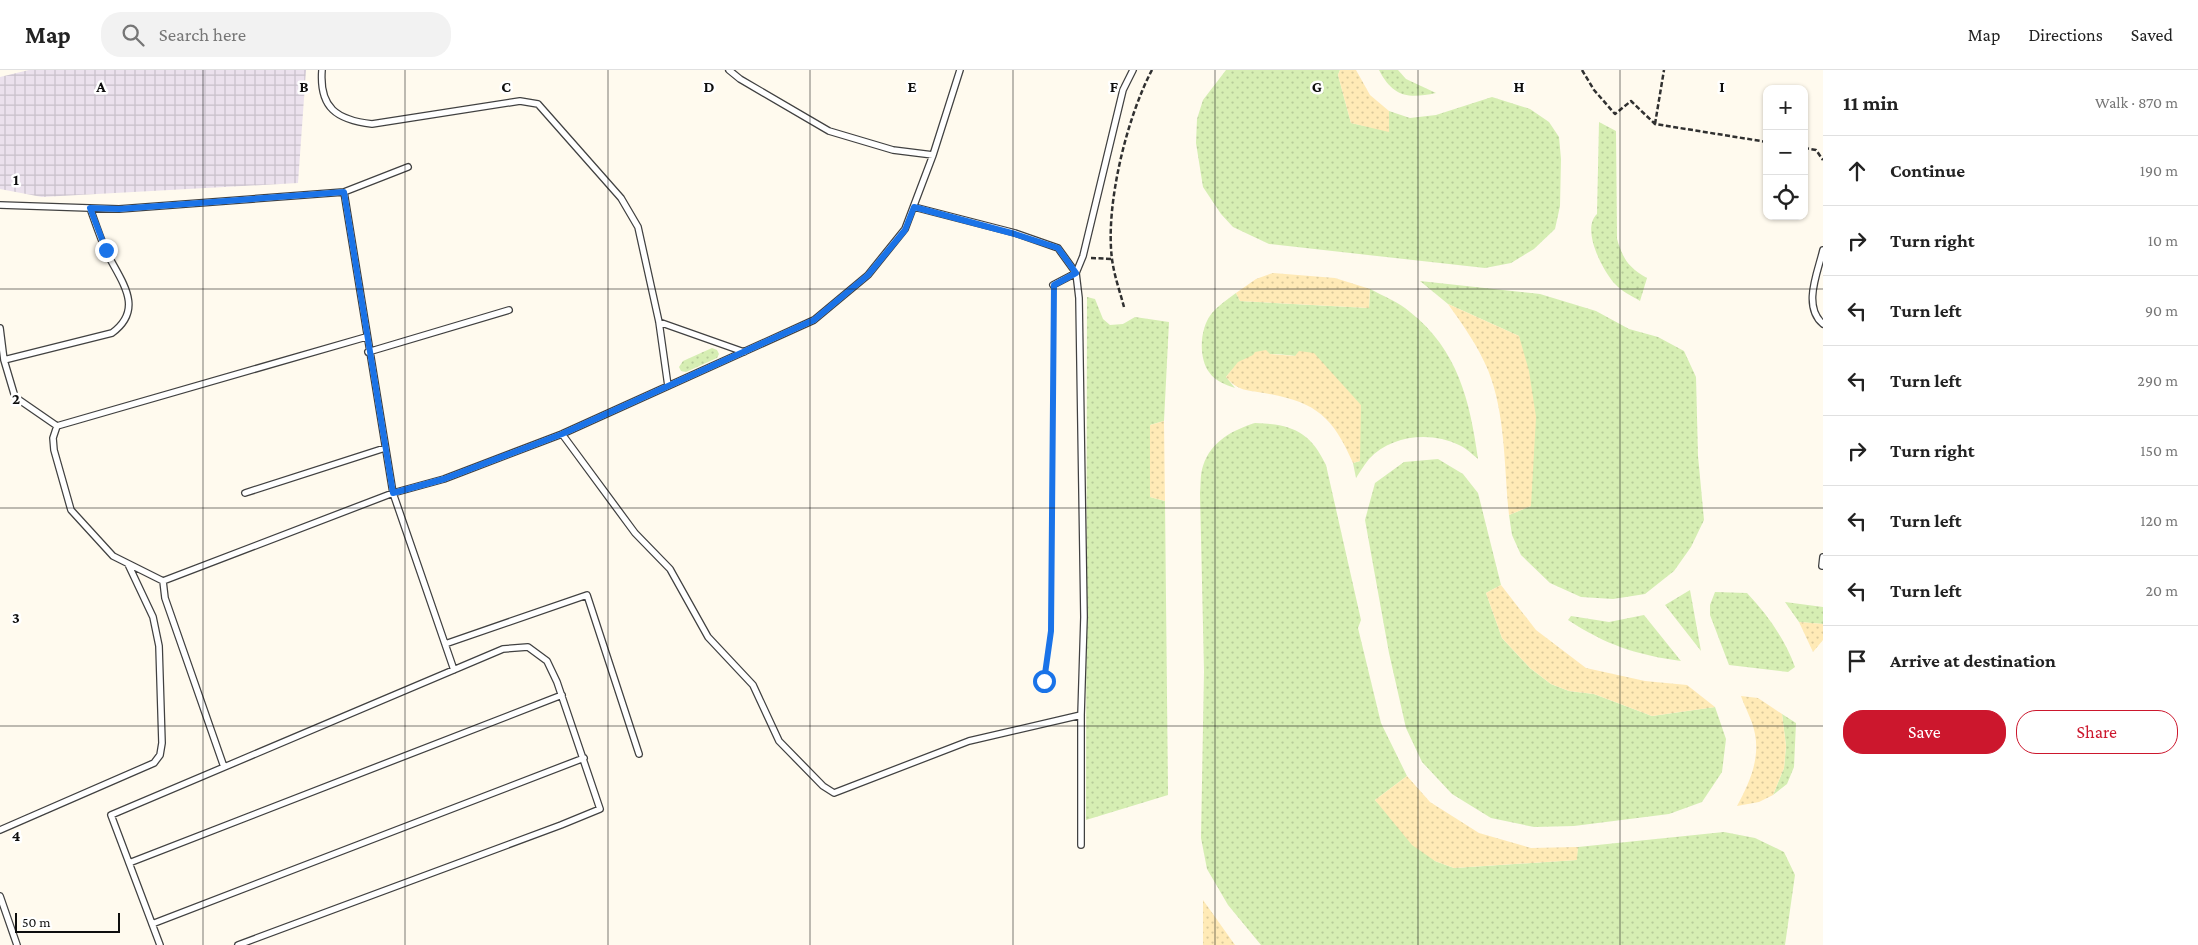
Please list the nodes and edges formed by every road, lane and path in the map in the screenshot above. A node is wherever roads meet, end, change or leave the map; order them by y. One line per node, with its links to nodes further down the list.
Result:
1 (322, 70): 25 (lane)
2 (729, 70): 11 (lane)
3 (960, 70): 11 (lane)
4 (1134, 70): 21 (lane)
5 (1152, 70): 19 (path)
6 (1582, 70): 8 (path)
7 (1664, 70): 8 (path)
8 (1655, 124): 9 (path)
9 (1763, 141)
10 (1808, 149): 12 (path)
11 (933, 155): 16 (lane)
12 (1823, 160)
13 (408, 167): 14 (lane)
14 (344, 192): 17 (lane); 28 (lane)
15 (0, 205): 17 (lane)
16 (914, 207): 21 (lane); 30 (lane)
17 (90, 208): 31 (lane)
18 (1823, 250): 26 (lane)
19 (1112, 259): 20 (path); 23 (path)
20 (1099, 260)
21 (1076, 273): 22 (lane); 46 (lane)
22 (1054, 285): 44 (path)
23 (1124, 307)
24 (508, 310): 29 (lane)
25 (659, 322): 30 (lane); 32 (lane)
26 (1823, 324)
27 (0, 328): 31 (lane)
28 (366, 337): 29 (lane); 33 (lane)
29 (368, 352): 35 (lane)
30 (744, 352): 32 (lane)
31 (4, 360): 33 (lane)
32 (668, 386): 34 (lane)
33 (57, 426): 39 (lane)
34 (562, 434): 37 (lane); 46 (lane)
35 (385, 448): 36 (lane); 37 (lane)
36 (245, 493)
37 (393, 493): 41 (lane); 42 (lane)
38 (1823, 556): 40 (lane)
39 (128, 564): 41 (lane); 50 (lane)
40 (1822, 566)
41 (163, 581): 49 (lane)
42 (445, 644): 43 (lane); 47 (lane)
43 (454, 670): 45 (lane); 49 (lane)
44 (1044, 681)
45 (562, 695): 48 (lane); 52 (lane)
46 (1081, 715): 51 (lane)
47 (639, 754)
48 (584, 758): 54 (lane); 57 (lane)
49 (224, 767): 52 (lane)
50 (0, 830)
51 (1081, 845)
52 (129, 863): 54 (lane)
53 (0, 896): 55 (lane)
54 (152, 924): 56 (lane)
55 (17, 945)
56 (160, 945)
57 (238, 945)

